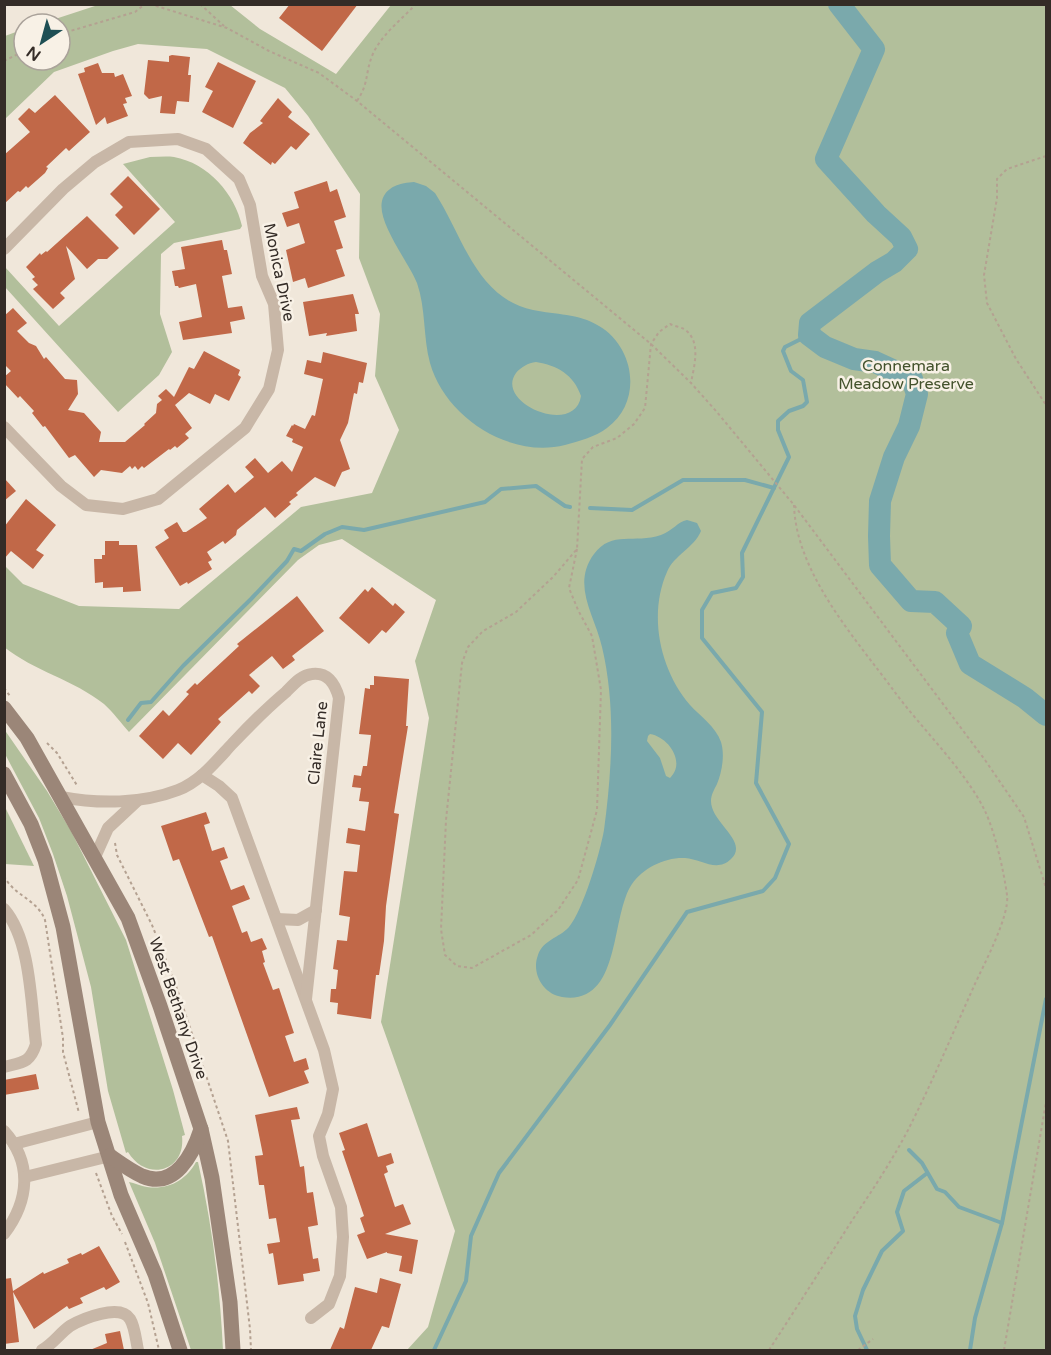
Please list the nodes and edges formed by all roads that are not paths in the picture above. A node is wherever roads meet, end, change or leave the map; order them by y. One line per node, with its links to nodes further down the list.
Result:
1 (4, 249): 2 (street, Monica Drive)
2 (4, 427)
3 (4, 708): 6 (main road, West Bethany Drive)
4 (4, 774): 14 (main road)
5 (202, 775): 7 (street, Claire Lane); 10 (street, Claire Lane); 11 (street, Claire Lane)
6 (61, 797): 7 (street, Claire Lane); 8 (main road, West Bethany Drive)
7 (138, 800): 8 (street, Claire Lane)
8 (95, 857): 15 (main road, West Bethany Drive)
9 (4, 909): 13 (street)
10 (316, 910): 11 (street); 12 (street, Claire Lane)
11 (277, 919): 12 (street, Claire Lane)
12 (306, 999): 21 (street, Claire Lane)
13 (4, 1067)
14 (98, 1122): 17 (street); 18 (main road)
15 (201, 1129): 18 (main road); 25 (main road, West Bethany Drive)
16 (4, 1131): 17 (street)
17 (14, 1144): 19 (street)
18 (110, 1156): 19 (street); 24 (main road)
19 (25, 1177): 20 (street)
20 (4, 1234)
21 (311, 1318)
22 (42, 1350): 23 (street)
23 (138, 1350)
24 (180, 1350)
25 (233, 1350)

